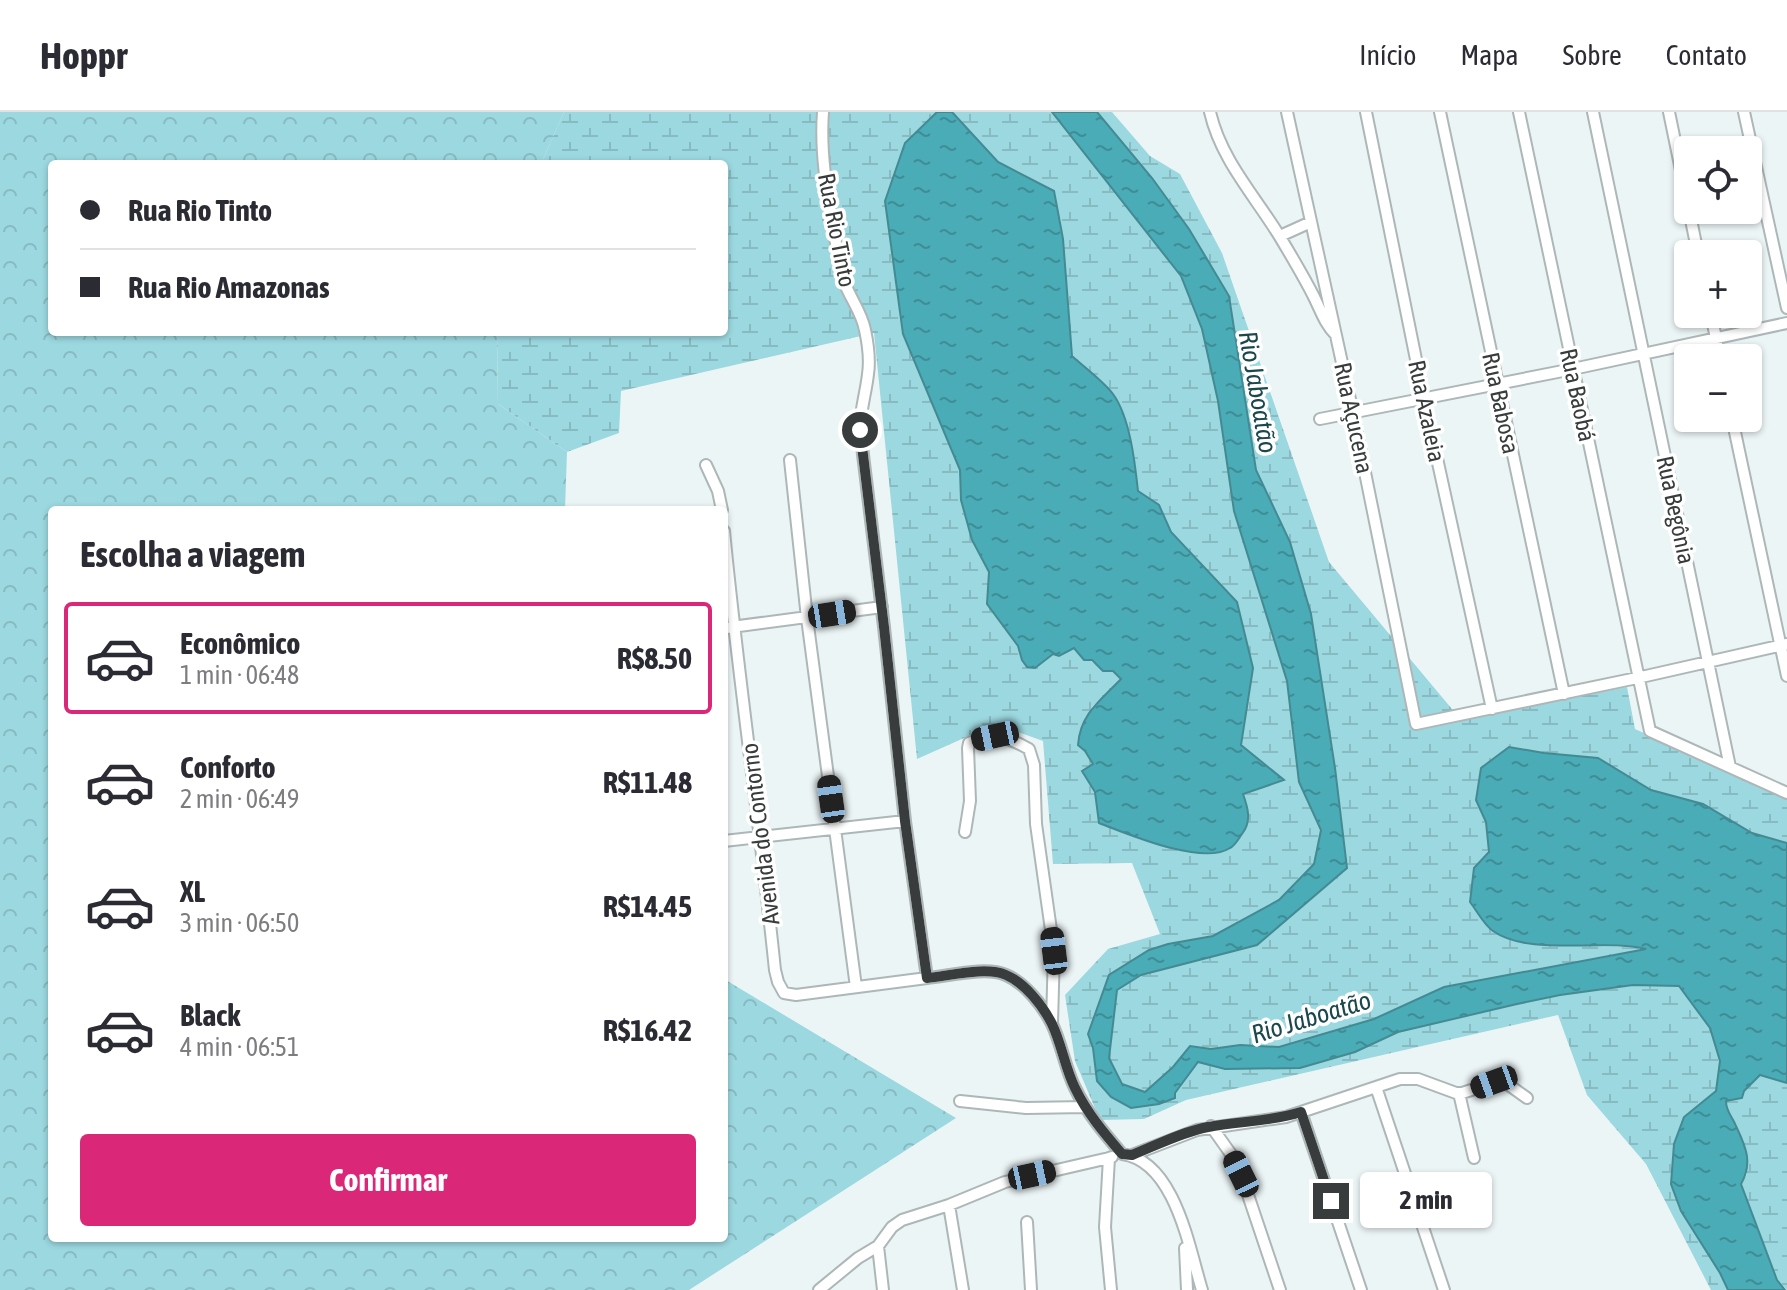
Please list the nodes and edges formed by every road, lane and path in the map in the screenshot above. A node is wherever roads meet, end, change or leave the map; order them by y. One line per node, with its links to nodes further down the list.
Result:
1 (823, 112): 29 (street, Rua Rio Tinto)
2 (1210, 112): 12 (street)
3 (1287, 112): 11 (street, Rua Açucena)
4 (1366, 112): 22 (street, Rua Azaleia)
5 (1440, 112): 21 (street, Rua Babosa)
6 (1519, 112): 20 (street, Rua Baobá)
7 (1593, 112): 19 (street, Rua Begônia)
8 (1669, 112): 10 (street)
9 (1744, 112): 13 (street)
10 (1674, 136)
11 (1311, 222): 12 (street); 16 (street, Rua Açucena)
12 (1280, 236): 16 (street)
13 (1787, 308)
14 (1787, 323): 17 (street)
15 (1714, 328): 17 (street)
16 (1337, 336): 23 (street, Rua Açucena)
17 (1716, 339): 18 (street); 19 (street)
18 (1717, 344)
19 (1643, 354): 20 (street); 33 (street, Rua Begônia)
20 (1573, 369): 21 (street); 35 (street, Rua Baobá)
21 (1497, 384): 22 (street); 36 (street, Rua Babosa)
22 (1424, 399): 23 (street); 37 (street, Rua Azaleia)
23 (1353, 413): 24 (street); 37 (street, Rua Açucena)
24 (1320, 419)
25 (1735, 432): 32 (street)
26 (790, 460): 30 (street)
27 (706, 465): 28 (street)
28 (721, 506)
29 (882, 607): 30 (street); 40 (street, Rua Rio Tinto)
30 (807, 618): 31 (street); 41 (street)
31 (728, 627): 43 (street, Avenida do Contorno)
32 (1784, 645): 33 (street); 34 (street)
33 (1707, 662): 35 (street); 38 (street, Rua Begônia)
34 (1787, 676)
35 (1637, 678): 36 (street); 38 (street, Rua Baobá)
36 (1564, 694): 37 (street)
37 (1492, 709)
38 (1730, 767): 39 (street)
39 (1787, 793)
40 (905, 821): 41 (street); 45 (street, Rua Rio Tinto)
41 (835, 829): 43 (street); 46 (street)
42 (965, 832): 47 (street)
43 (760, 838): 44 (street); 46 (street, Avenida do Contorno)
44 (728, 841)
45 (927, 978): 46 (street, Avenida do Contorno); 47 (street)
46 (856, 987)
47 (1052, 1024): 52 (street)
48 (1376, 1087): 49 (street); 53 (street); 71 (street)
49 (1459, 1093): 50 (street); 57 (street)
50 (1527, 1098)
51 (960, 1101): 52 (street)
52 (1086, 1107): 55 (street)
53 (1301, 1112): 54 (street); 70 (street)
54 (1211, 1126): 55 (street); 69 (street)
55 (1127, 1154): 56 (street); 60 (street)
56 (1109, 1158): 58 (street); 66 (street)
57 (1474, 1158)
58 (949, 1205): 61 (street); 64 (street)
59 (1027, 1222): 65 (street)
60 (1185, 1234): 67 (street); 68 (street)
61 (878, 1246): 62 (street); 63 (street)
62 (819, 1290)
63 (883, 1290)
64 (963, 1290)
65 (1031, 1290)
66 (1111, 1290)
67 (1187, 1290)
68 (1202, 1290)
69 (1280, 1290)
70 (1361, 1290)
71 (1444, 1290)

